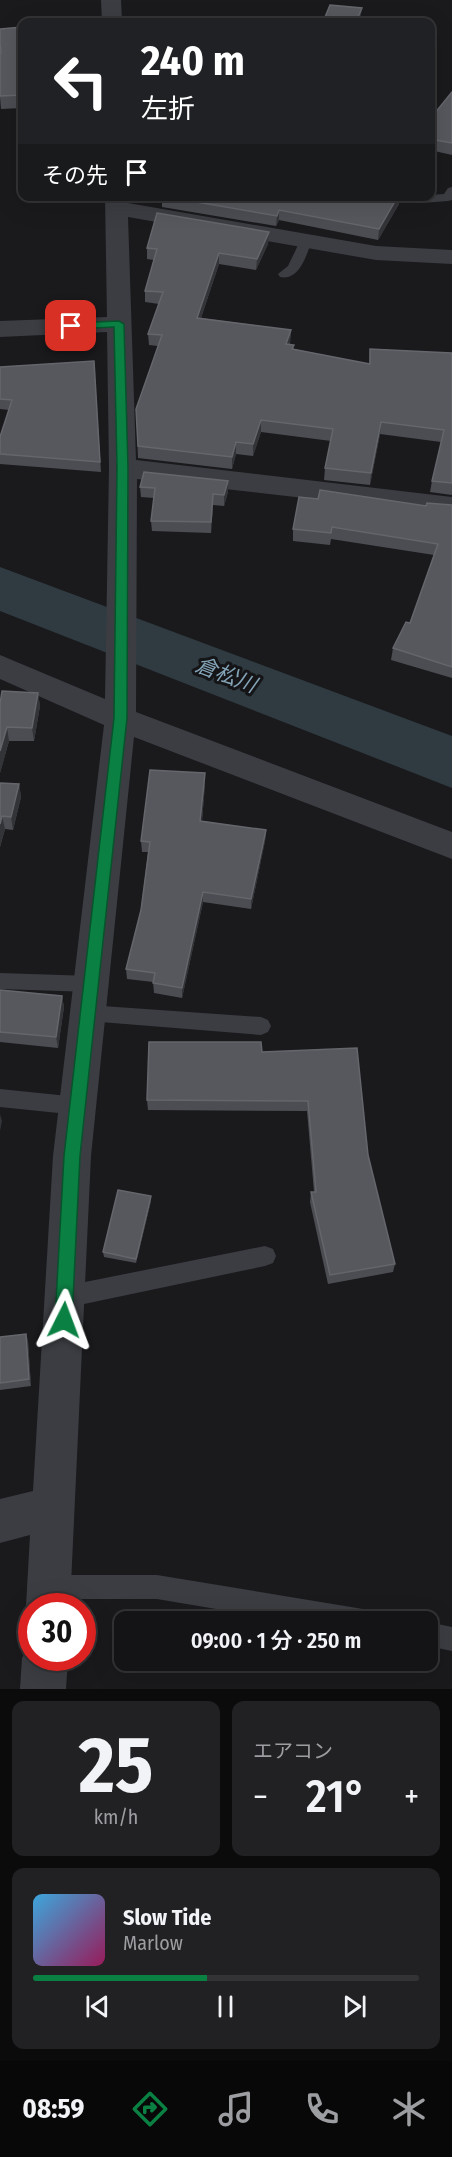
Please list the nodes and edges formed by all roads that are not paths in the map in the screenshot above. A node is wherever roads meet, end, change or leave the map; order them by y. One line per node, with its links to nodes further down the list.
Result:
1 (111, 0): 2 (street)
2 (112, 18)
3 (452, 191): 4 (lane)
4 (435, 199)
5 (116, 202): 6 (street); 9 (street)
6 (306, 241): 7 (street); 8 (lane)
7 (452, 257)
8 (285, 274)
9 (119, 324): 10 (street); 11 (street)
10 (0, 329)
11 (123, 468): 12 (street); 14 (street)
12 (452, 506)
13 (0, 666): 14 (street)
14 (120, 718): 15 (street); 17 (street)
15 (452, 846)
16 (0, 981): 17 (lane)
17 (90, 999): 18 (lane); 20 (street)
18 (261, 1026)
19 (0, 1098): 20 (lane)
20 (78, 1106): 22 (street)
21 (265, 1256): 22 (lane)
22 (65, 1297): 23 (street)
23 (53, 1508): 24 (street); 25 (street)
24 (0, 1521)
25 (48, 1593)
26 (92, 1593): 27 (lane)
27 (302, 1611)
28 (44, 1671): 29 (street)
29 (43, 1689)

